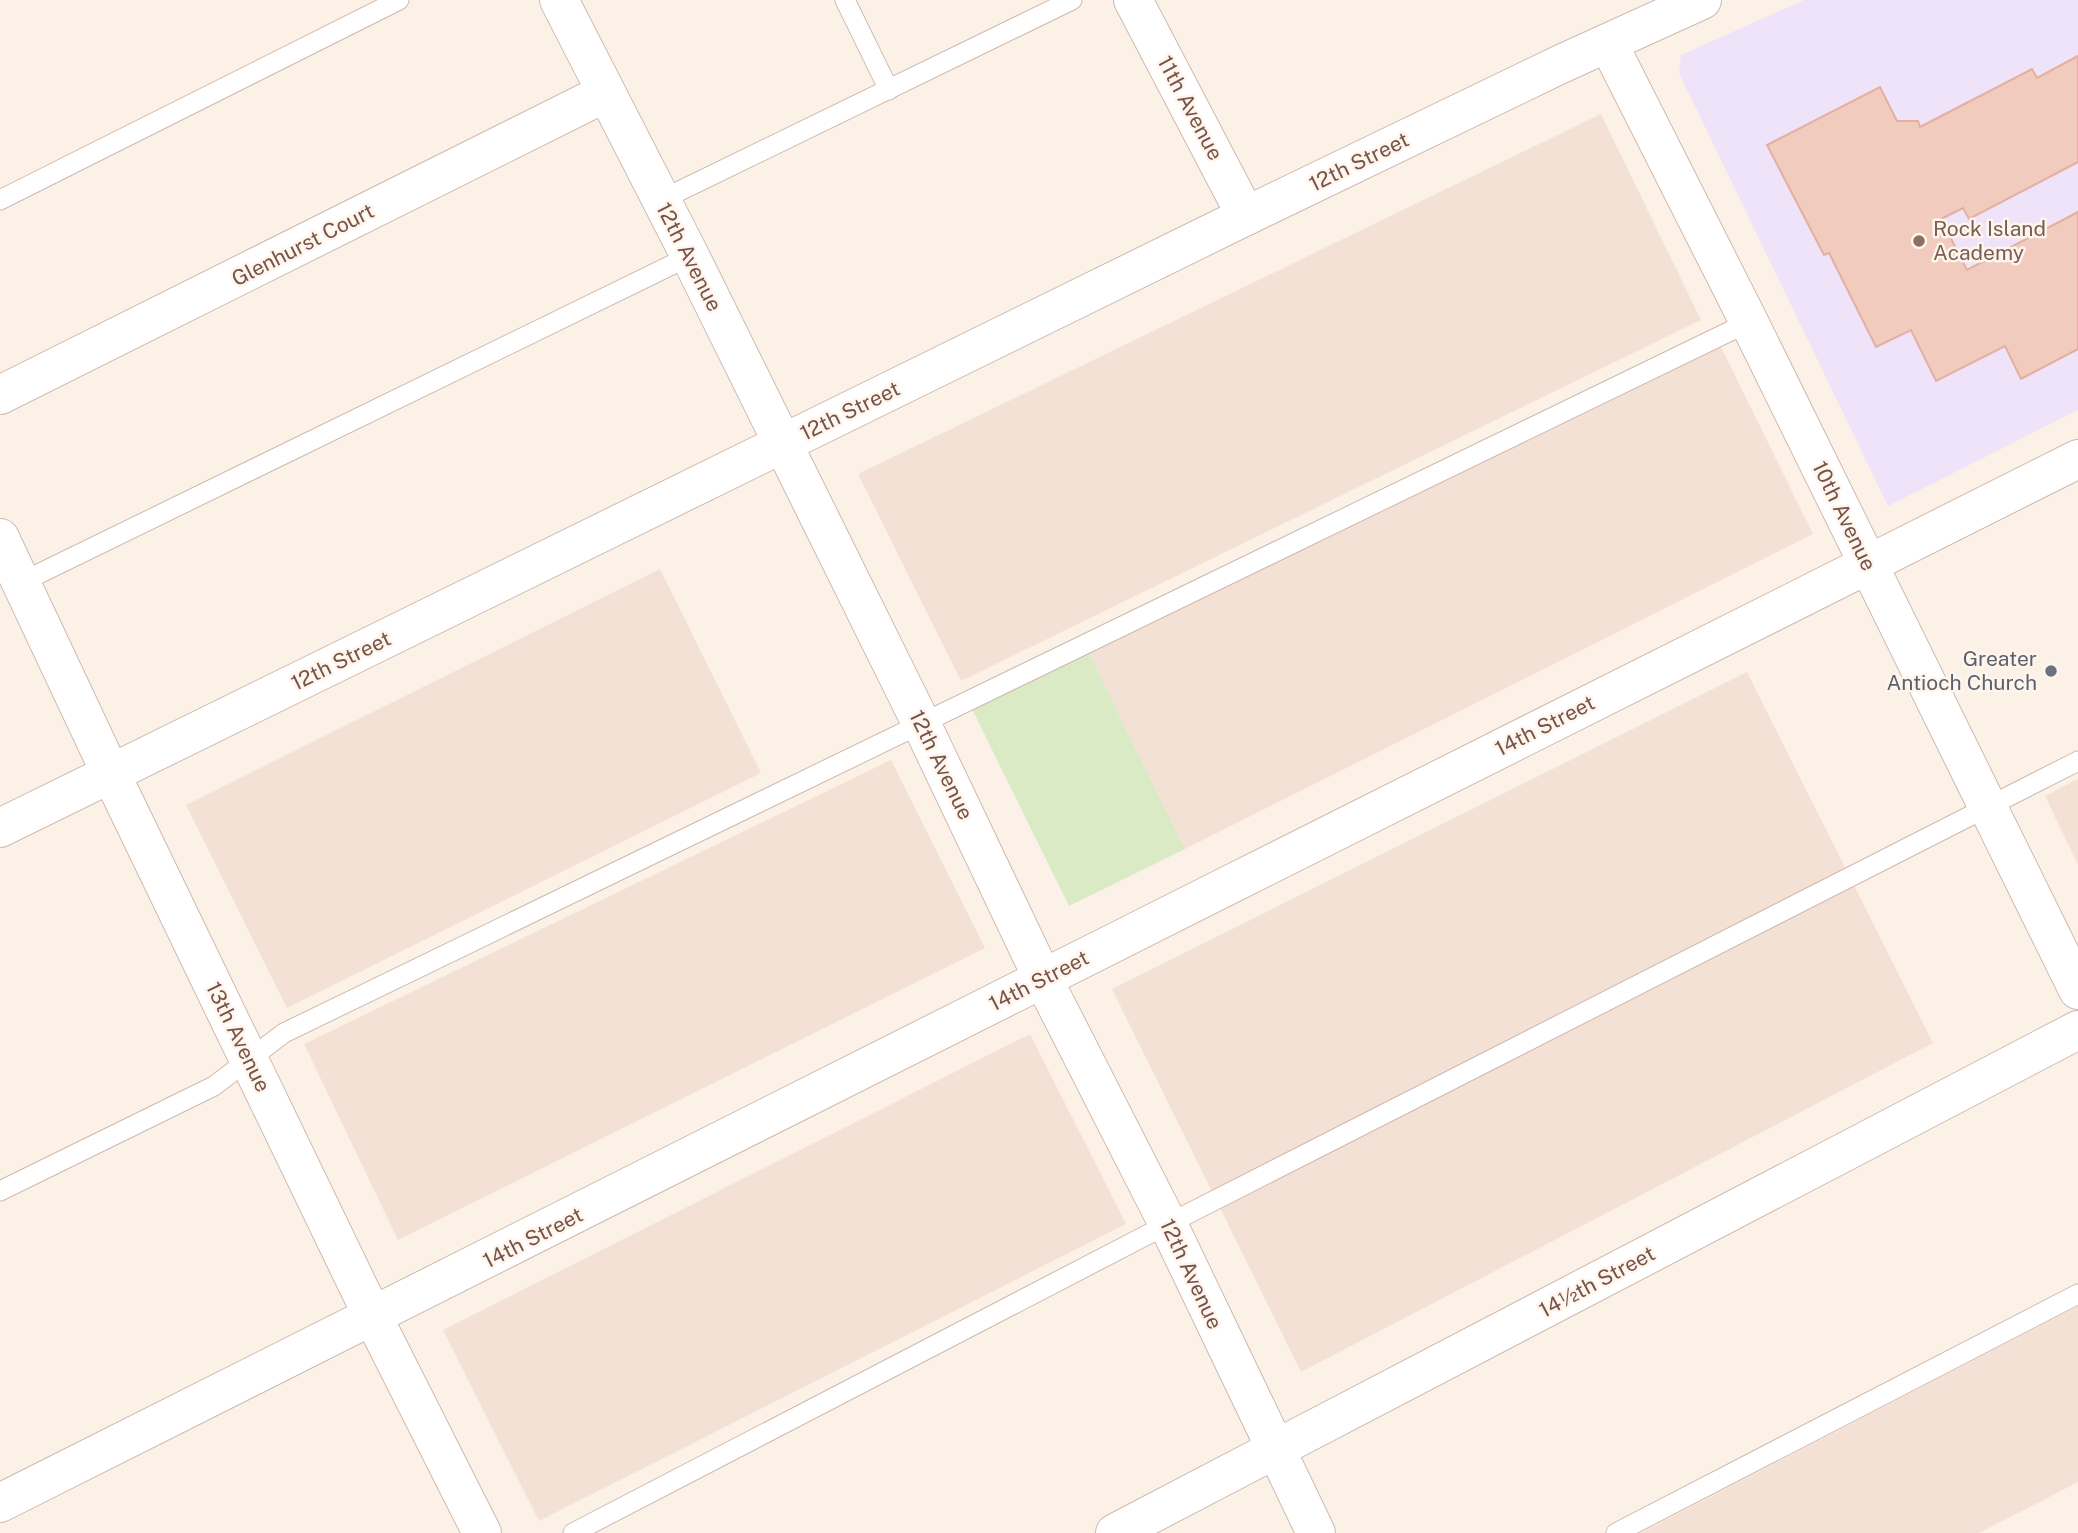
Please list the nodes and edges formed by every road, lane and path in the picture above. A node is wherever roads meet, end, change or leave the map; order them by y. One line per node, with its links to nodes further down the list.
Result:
1 (399, 0): 10 (lane)
2 (559, 0): 9 (street, 12th Avenue)
3 (845, 0): 8 (lane)
4 (1072, 0): 8 (lane)
5 (1133, 0): 12 (street, 11th Avenue)
6 (1702, 0): 7 (street, 12th Street)
7 (1608, 43): 12 (street, 12th Street); 14 (street, 10th Avenue)
8 (889, 90): 11 (lane)
9 (605, 93): 11 (street, 12th Avenue); 15 (street, Glenhurst Court)
10 (0, 200)
11 (661, 200): 13 (street, 12th Avenue)
12 (1246, 216): 16 (street, 12th Street)
13 (690, 256): 16 (street, 12th Avenue); 20 (lane)
14 (1749, 322): 19 (street, 10th Avenue); 21 (lane)
15 (0, 395)
16 (784, 444): 21 (street, 12th Avenue); 23 (street, 12th Street)
17 (2078, 459): 19 (street, 14th Street)
18 (0, 538): 20 (street, 13th Avenue)
19 (1867, 563): 24 (street, 10th Avenue); 26 (street, 14th Street)
20 (22, 582): 23 (street, 13th Avenue)
21 (921, 723): 26 (street, 12th Avenue); 29 (lane)
22 (2078, 761): 24 (lane)
23 (111, 774): 25 (street, 12th Street); 29 (street, 13th Avenue)
24 (1988, 807): 27 (street, 10th Avenue); 31 (lane)
25 (0, 828)
26 (1043, 979): 31 (street, 12th Avenue); 33 (street, 14th Street)
27 (2078, 990)
28 (2078, 1030): 34 (street, 14½th Street)
29 (249, 1060): 30 (lane); 33 (street, 13th Avenue)
30 (0, 1191)
31 (1168, 1224): 34 (street, 12th Avenue); 37 (lane)
32 (2078, 1294): 40 (lane)
33 (374, 1319): 35 (street, 14th Street); 36 (street, 13th Avenue)
34 (1275, 1450): 38 (street, 14½th Street); 39 (street, 12th Avenue)
35 (0, 1503)
36 (482, 1533)
37 (573, 1533)
38 (1115, 1533)
39 (1316, 1533)
40 (1615, 1533)

